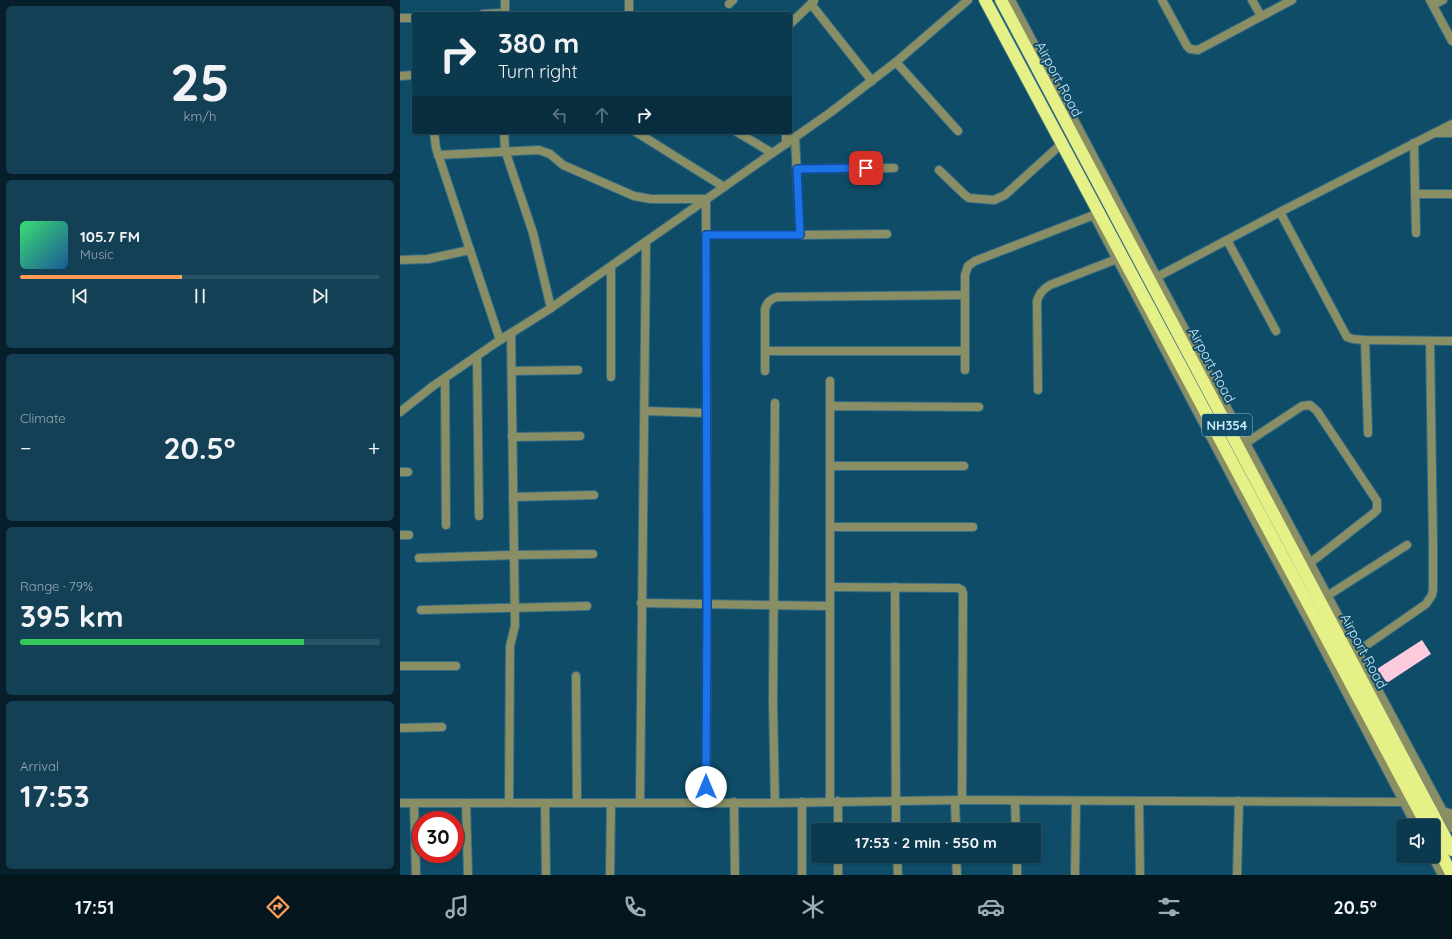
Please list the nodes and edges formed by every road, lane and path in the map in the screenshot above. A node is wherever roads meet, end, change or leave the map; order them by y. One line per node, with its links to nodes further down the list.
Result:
1 (505, 0): 14 (street)
2 (629, 0): 15 (street)
3 (968, 0): 21 (street)
4 (979, 0): 37 (street)
5 (985, 0): 141 (highway, Airport Road / NH354)
6 (1001, 0): 60 (highway, Airport Road / NH354)
7 (1011, 0): 60 (street)
8 (1162, 0): 16 (street)
9 (1252, 0): 16 (street)
10 (1292, 0): 16 (street)
11 (1443, 0): 13 (street)
12 (813, 2): 19 (street); 24 (street)
13 (1431, 3): 20 (street)
14 (505, 12)
15 (629, 12)
16 (1260, 16)
17 (400, 18): 18 (street)
18 (412, 18)
19 (792, 22)
20 (1452, 41)
21 (896, 62): 24 (street); 26 (street)
22 (412, 75): 23 (street)
23 (400, 76)
24 (872, 81): 34 (street)
25 (1452, 124): 27 (street)
26 (958, 131)
27 (1435, 133): 28 (street); 35 (street)
28 (1452, 133)
29 (434, 134): 40 (street)
30 (504, 134): 38 (street)
31 (639, 134): 44 (street)
32 (740, 134): 39 (street)
33 (786, 134): 36 (street)
34 (794, 138): 36 (street); 42 (street)
35 (1414, 142): 45 (street); 48 (street)
36 (786, 144): 39 (street)
37 (1058, 147): 43 (street); 49 (street)
38 (505, 150): 40 (street); 47 (street); 62 (street)
39 (772, 153): 44 (street)
40 (438, 155): 56 (street)
41 (894, 168): 42 (street)
42 (797, 169): 53 (street)
43 (940, 170)
44 (724, 187): 47 (street)
45 (1415, 194): 46 (street); 50 (street)
46 (1452, 194)
47 (706, 199): 52 (street); 55 (street)
48 (1280, 212): 54 (street); 66 (street)
49 (1094, 215): 58 (street); 61 (street)
50 (1416, 233)
51 (887, 234): 53 (street)
52 (706, 235): 53 (street); 85 (street)
53 (800, 235)
54 (1227, 240): 60 (street); 63 (street)
55 (646, 242): 59 (street); 83 (street)
56 (470, 250): 57 (street); 65 (street)
57 (400, 260)
58 (1117, 260): 79 (street); 132 (street)
59 (610, 267): 62 (street); 76 (street)
60 (1154, 279): 89 (street); 142 (highway, Airport Road / NH354)
61 (965, 295): 69 (street); 70 (street)
62 (552, 308): 64 (street)
63 (1276, 331)
64 (511, 334): 65 (street); 74 (street)
65 (500, 340): 71 (street)
66 (1365, 340): 67 (street); 86 (street)
67 (1430, 341): 68 (street); 115 (street)
68 (1452, 341)
69 (765, 351): 70 (street); 75 (street)
70 (965, 352): 73 (street)
71 (477, 356): 77 (street); 94 (street)
72 (578, 370): 74 (street)
73 (965, 370)
74 (512, 371): 88 (street)
75 (765, 371)
76 (611, 377)
77 (445, 378): 84 (street); 95 (street)
78 (830, 381): 81 (street)
79 (1038, 390)
80 (775, 403): 111 (street)
81 (830, 406): 82 (street); 90 (street)
82 (979, 407)
83 (645, 411): 85 (street); 108 (street)
84 (400, 412)
85 (707, 413): 109 (street)
86 (1368, 433)
87 (580, 436): 88 (street)
88 (512, 437): 93 (street)
89 (1246, 443): 104 (street); 104 (street)
90 (830, 466): 91 (street); 97 (street)
91 (964, 466)
92 (594, 496): 93 (street)
93 (513, 497): 102 (street)
94 (479, 516)
95 (446, 525)
96 (973, 527): 97 (street)
97 (830, 528): 105 (street)
98 (400, 535): 99 (street)
99 (409, 535)
100 (1407, 545): 107 (street)
101 (593, 554): 102 (street)
102 (514, 555): 103 (street); 113 (street)
103 (420, 558)
104 (1310, 563): 107 (street)
105 (830, 588): 106 (street); 112 (street)
106 (895, 588): 121 (street); 122 (street)
107 (1328, 596): 115 (street)
108 (641, 603): 109 (street); 125 (street)
109 (707, 605): 111 (street); 126 (street)
110 (587, 606): 113 (street)
111 (774, 606): 112 (street); 140 (street)
112 (830, 606): 129 (street)
113 (515, 608): 114 (street); 136 (street)
114 (421, 610)
115 (1358, 651): 143 (street)
116 (400, 666): 117 (street)
117 (456, 666)
118 (576, 676): 138 (street)
119 (442, 727): 120 (street)
120 (400, 728)
121 (958, 800): 122 (street); 123 (street); 149 (street)
122 (895, 801): 129 (street); 148 (street)
123 (1015, 801): 124 (street); 150 (street)
124 (1076, 801): 130 (street); 169 (street)
125 (640, 802): 126 (street); 139 (street)
126 (706, 802): 127 (street)
127 (734, 802): 140 (street); 163 (street)
128 (802, 802): 129 (street); 140 (street); 164 (street)
129 (834, 802): 147 (street)
130 (1139, 802): 131 (street); 170 (street)
131 (1239, 802): 132 (street); 171 (street)
132 (1403, 802): 141 (street); 145 (street)
133 (400, 803): 134 (street)
134 (414, 803): 135 (street); 159 (street)
135 (466, 803): 136 (street); 160 (street)
136 (509, 803): 137 (street)
137 (545, 803): 138 (street); 161 (street)
138 (577, 803): 139 (street)
139 (611, 803): 162 (street)
140 (775, 803)
141 (1415, 804): 142 (street); 146 (highway, Airport Road / NH354)
142 (1428, 806): 143 (street); 152 (highway, Airport Road / NH354)
143 (1443, 811): 144 (street); 151 (street)
144 (1452, 814)
145 (1412, 819)
146 (1423, 819)
147 (837, 823)
148 (896, 823)
149 (956, 823)
150 (1016, 823)
151 (1452, 828)
152 (1452, 850)
153 (1440, 852): 173 (highway)
154 (838, 863): 165 (street)
155 (897, 863): 166 (street)
156 (956, 863): 167 (street)
157 (1017, 863): 168 (street)
158 (1436, 863): 172 (street)
159 (416, 875)
160 (468, 875)
161 (546, 875)
162 (610, 875)
163 (735, 875)
164 (802, 875)
165 (838, 875)
166 (898, 875)
167 (957, 875)
168 (1017, 875)
169 (1075, 875)
170 (1140, 875)
171 (1237, 875)
172 (1442, 875)
173 (1452, 875)

